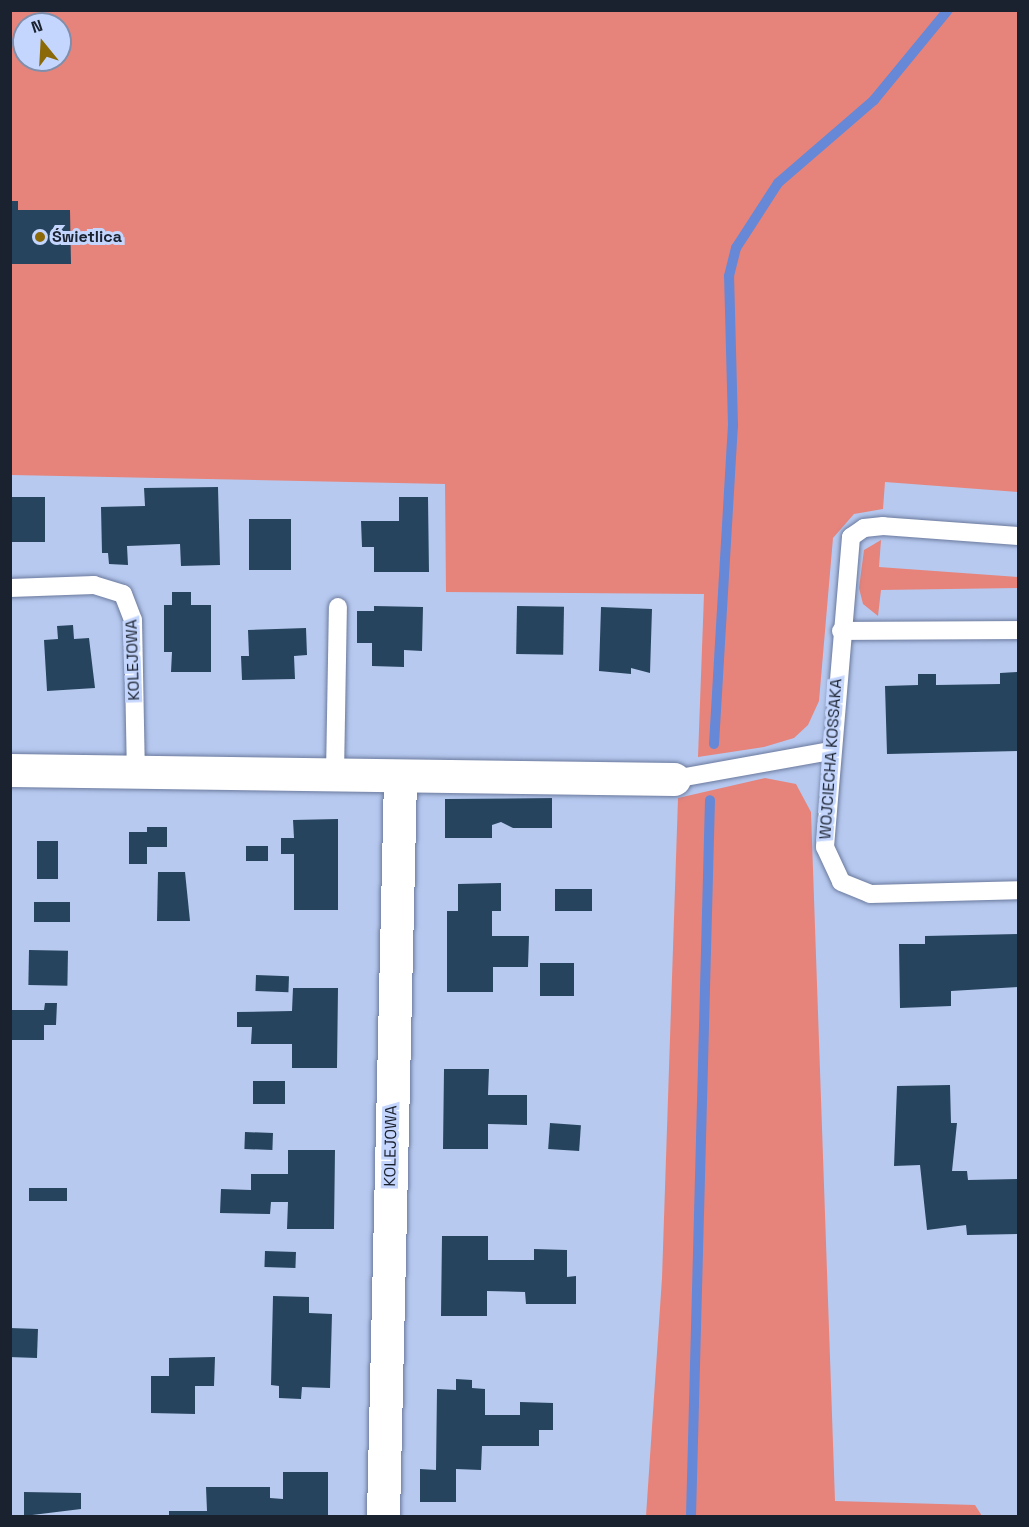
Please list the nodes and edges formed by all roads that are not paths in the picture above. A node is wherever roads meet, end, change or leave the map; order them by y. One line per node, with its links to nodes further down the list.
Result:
1 (1018, 536): 5 (lane, WOJCIECHA KOSSAKA)
2 (10, 588): 8 (lane, KOLEJOWA)
3 (338, 607): 9 (lane)
4 (1018, 630): 5 (lane)
5 (841, 631): 6 (lane, WOJCIECHA KOSSAKA)
6 (829, 751): 11 (lane); 12 (lane, WOJCIECHA KOSSAKA)
7 (10, 770): 8 (street)
8 (136, 772): 9 (street)
9 (335, 774): 10 (street)
10 (400, 776): 11 (street); 13 (street, KOLEJOWA)
11 (674, 779)
12 (1018, 890)
13 (383, 1516)

